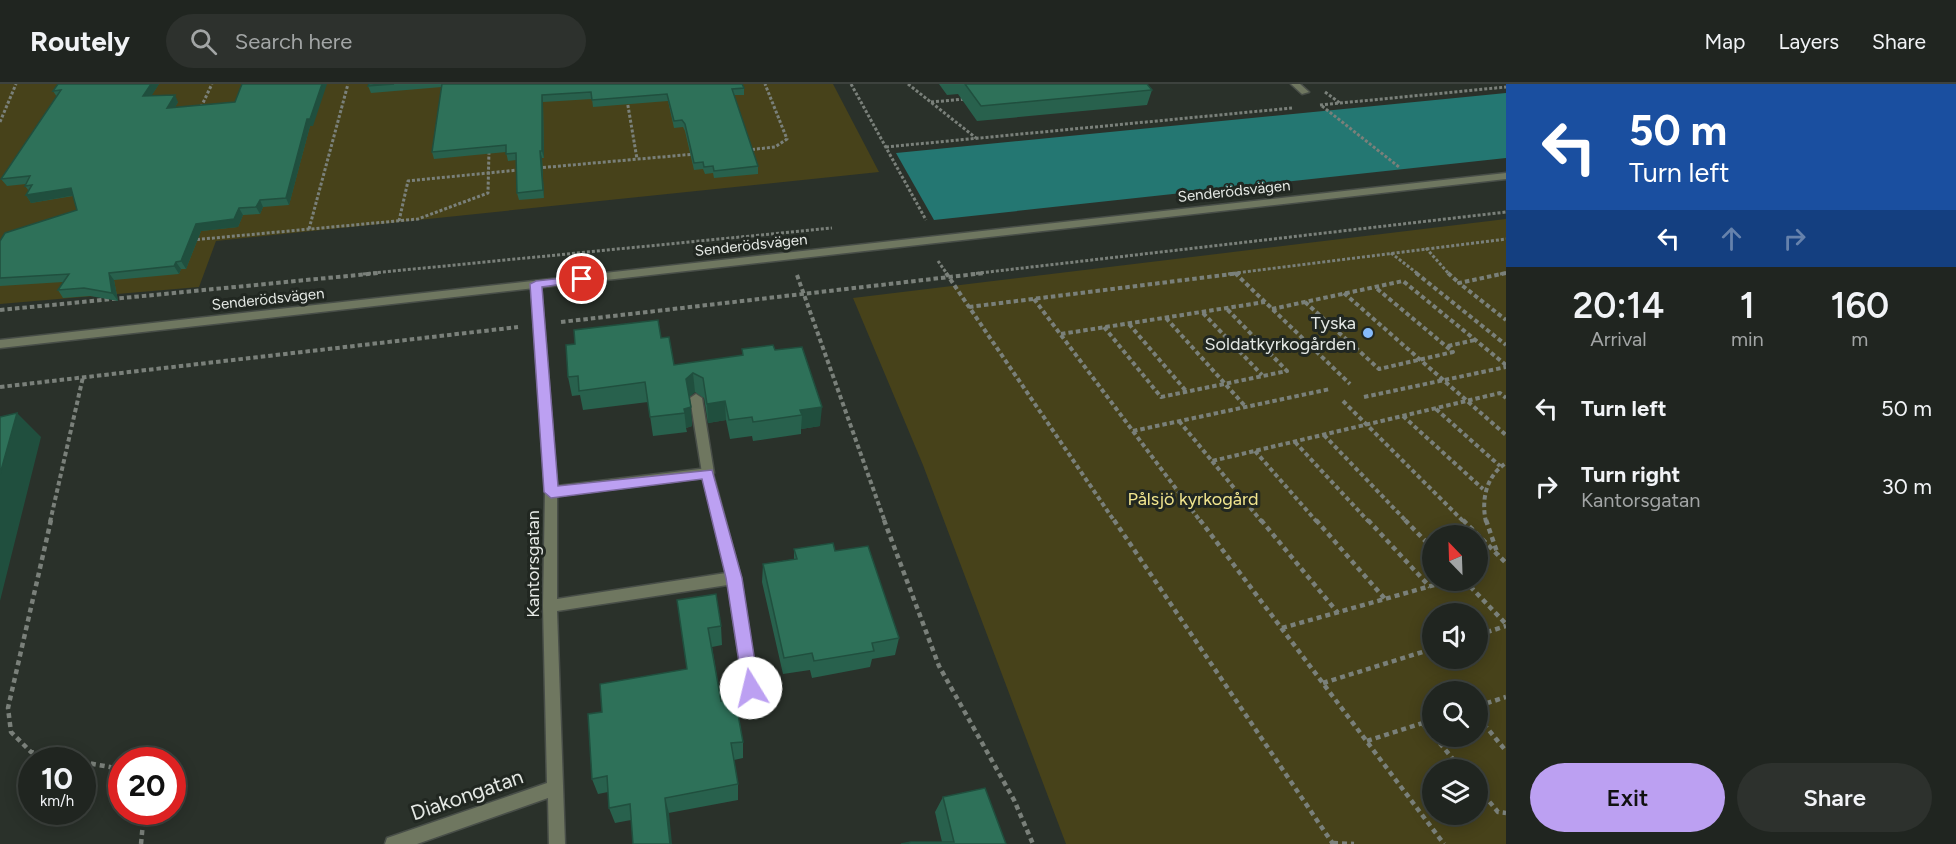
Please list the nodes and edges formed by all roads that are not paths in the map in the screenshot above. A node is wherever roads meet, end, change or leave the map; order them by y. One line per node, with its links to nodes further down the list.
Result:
1 (1295, 84): 2 (street)
2 (1305, 92)
3 (1506, 176): 4 (street, Senderödsvägen)
4 (536, 284): 5 (street, Senderödsvägen); 8 (street, Kantorsgatan)
5 (0, 344)
6 (696, 398): 7 (street)
7 (708, 473): 8 (street); 9 (street)
8 (551, 492): 10 (street, Kantorsgatan)
9 (734, 578): 10 (street); 11 (street)
10 (550, 606): 12 (street, Kantorsgatan)
11 (754, 710)
12 (555, 788): 13 (street, Diakongatan); 14 (street, Kantorsgatan)
13 (393, 844)
14 (556, 844)

